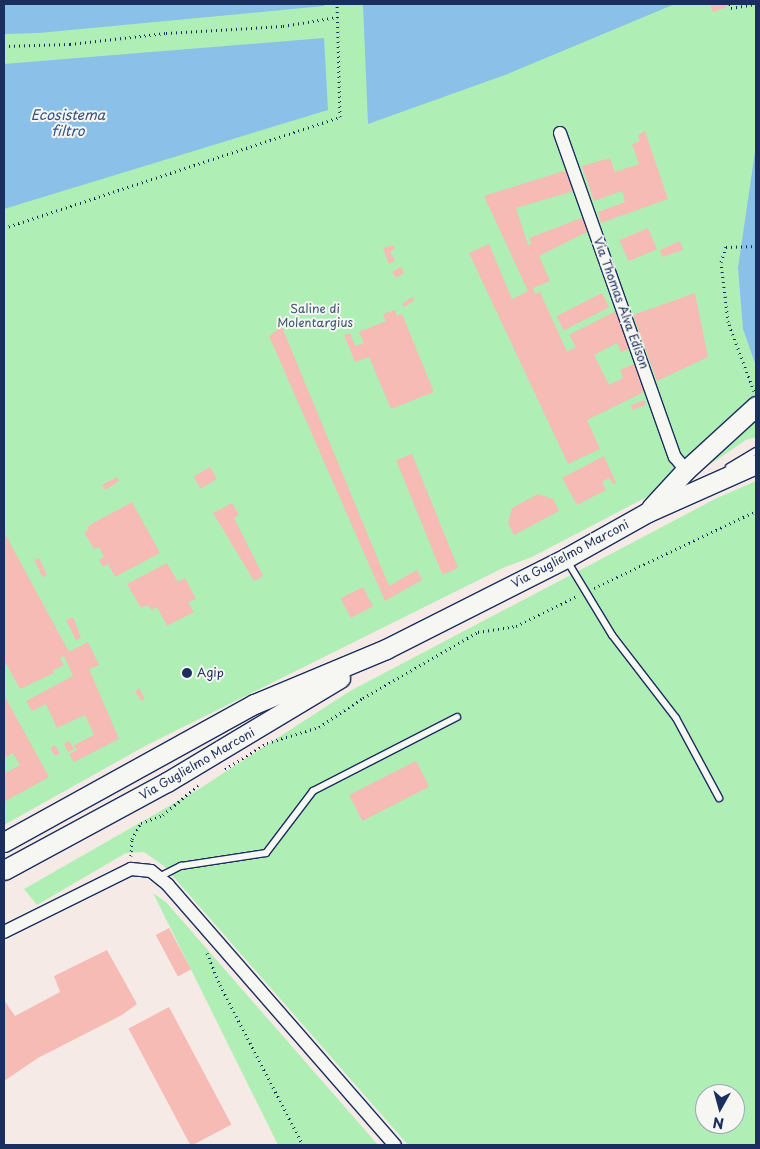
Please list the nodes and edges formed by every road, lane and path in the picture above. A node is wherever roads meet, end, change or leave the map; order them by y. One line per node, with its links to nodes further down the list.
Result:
1 (337, 4): 4 (path)
2 (730, 4): 3 (path)
3 (756, 4)
4 (337, 17): 5 (path); 7 (path)
5 (4, 46)
6 (560, 133): 13 (street, Via Thomas Alva Edison)
7 (4, 228)
8 (756, 246): 9 (path)
9 (756, 395)
10 (750, 411): 13 (main road)
11 (756, 451): 12 (lane)
12 (747, 465): 15 (main road, Via Guglielmo Marconi)
13 (686, 470): 15 (main road)
14 (756, 511): 17 (path)
15 (648, 512): 16 (main road, Via Guglielmo Marconi)
16 (566, 558): 17 (lane); 18 (main road, Via Guglielmo Marconi)
17 (586, 592): 20 (path); 23 (lane)
18 (386, 649): 22 (main road, Via Guglielmo Marconi); 24 (main road, Via Guglielmo Marconi)
19 (457, 717): 27 (lane)
20 (224, 770)
21 (207, 779): 26 (path)
22 (167, 782): 25 (main road, Via Guglielmo Marconi); 28 (main road)
23 (719, 798)
24 (4, 841)
25 (4, 870)
26 (131, 870): 27 (street); 29 (street)
27 (159, 877): 32 (street)
28 (4, 883)
29 (4, 932)
30 (206, 949): 31 (path)
31 (303, 1145)
32 (395, 1145)

